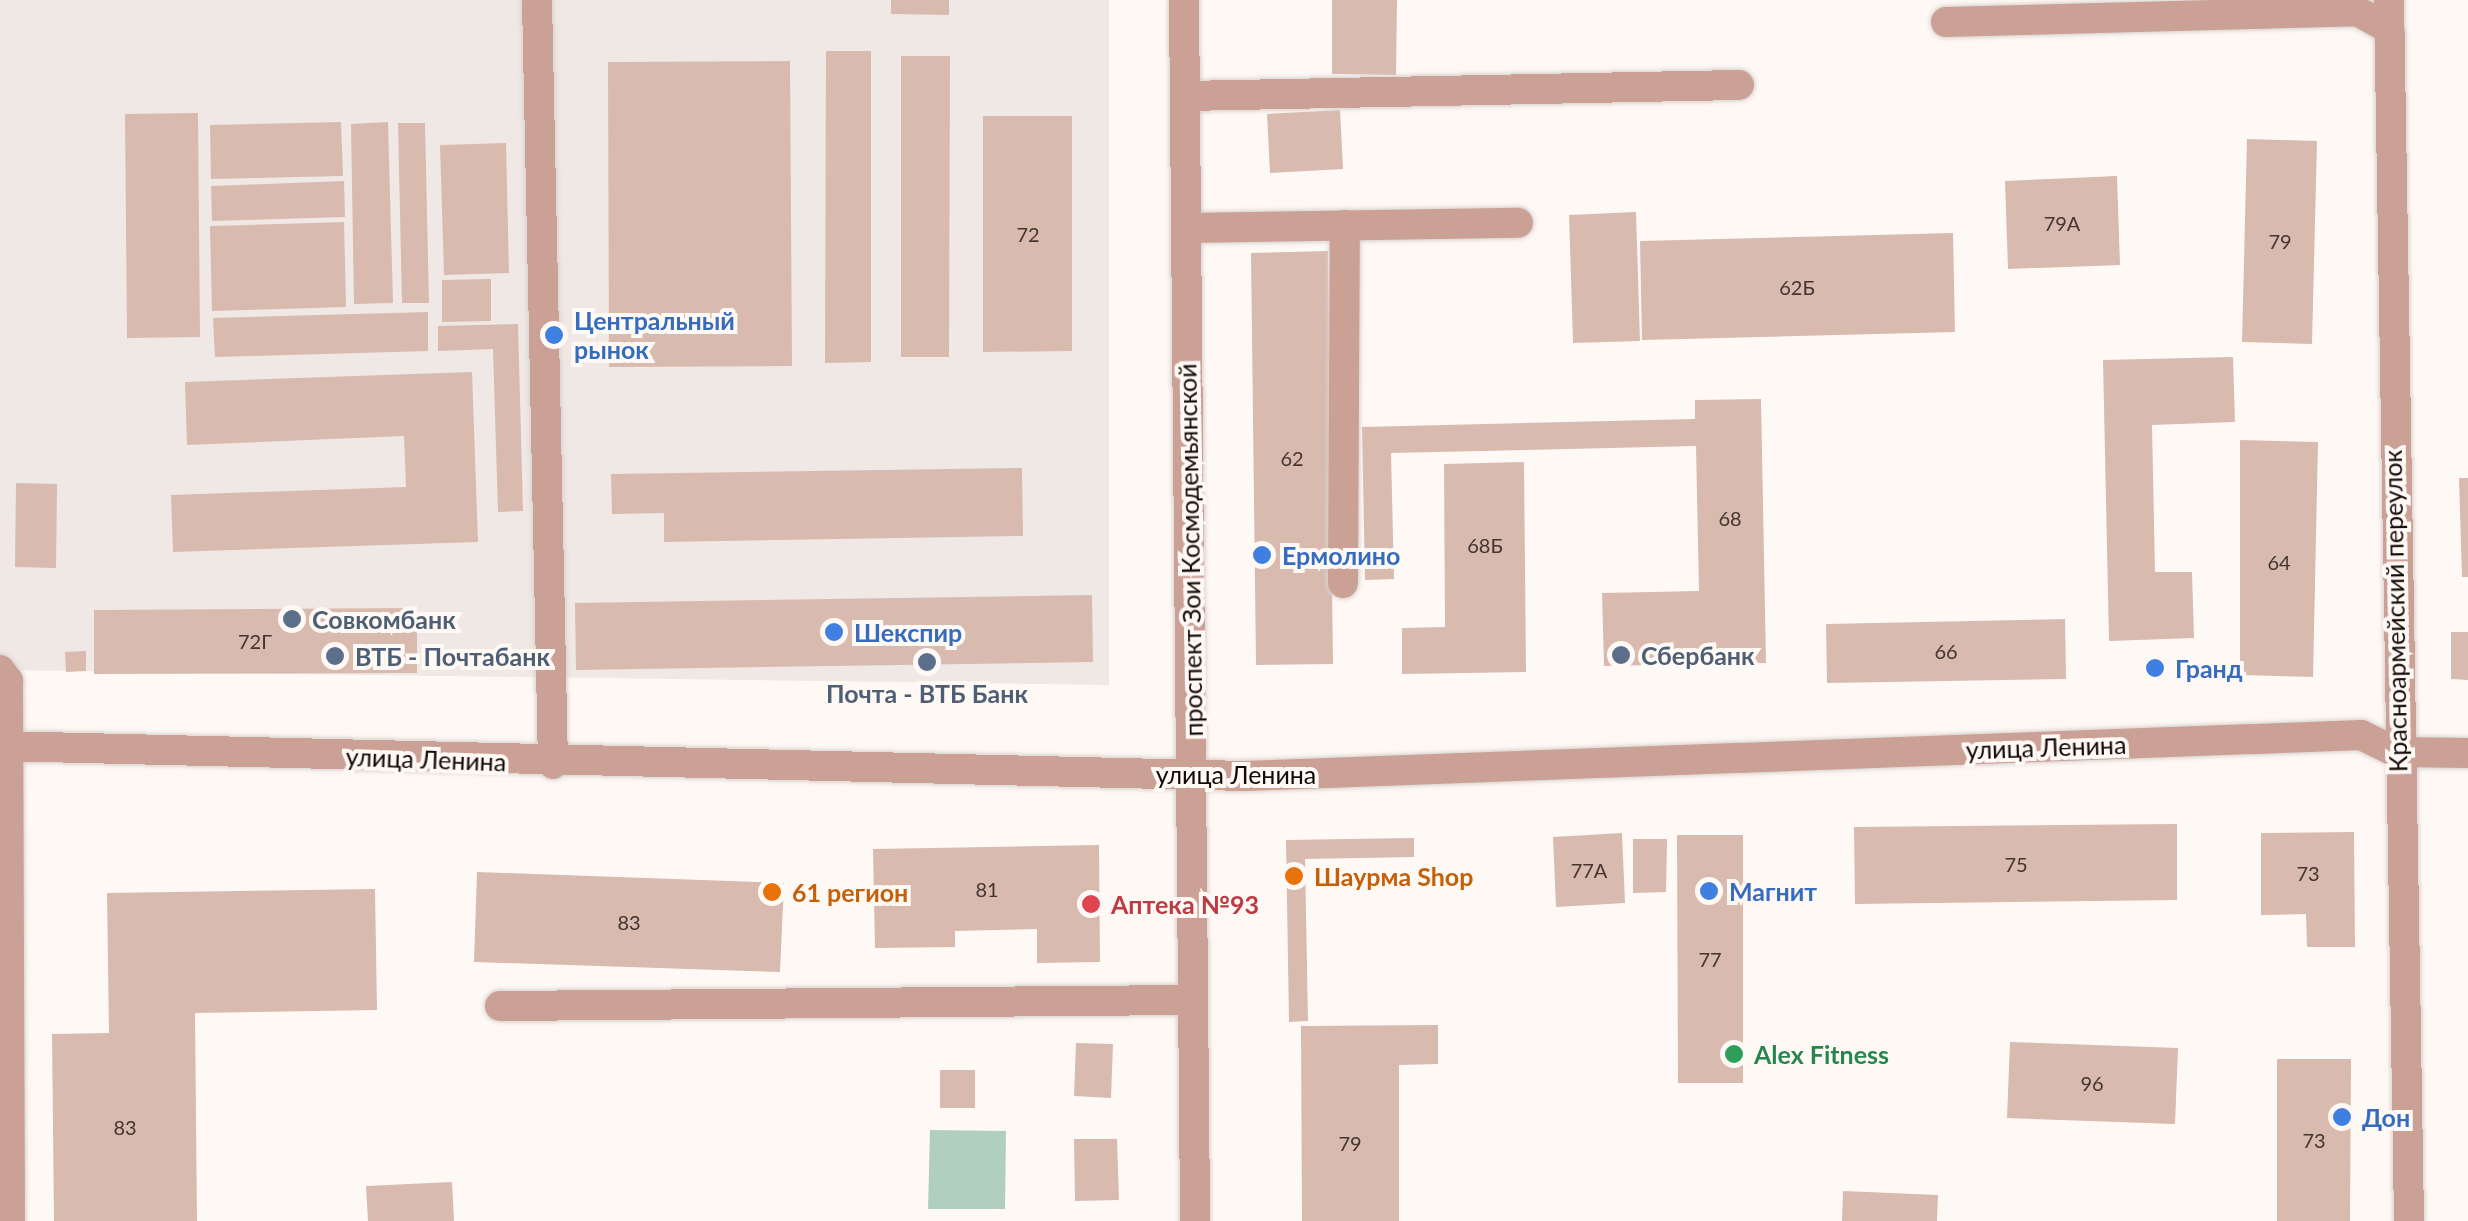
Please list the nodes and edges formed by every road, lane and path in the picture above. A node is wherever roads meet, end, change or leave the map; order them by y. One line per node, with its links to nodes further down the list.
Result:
1 (538, 0): 15 (street)
2 (1184, 0): 6 (street, проспект Зои Космодемьянской)
3 (2389, 14): 4 (street); 13 (street, Красноармейский переулок)
4 (1946, 22)
5 (1739, 86): 6 (street)
6 (1184, 96): 9 (street, проспект Зои Космодемьянской)
7 (1518, 223): 8 (street)
8 (1345, 225): 9 (street); 10 (street)
9 (1186, 228): 16 (street, проспект Зои Космодемьянской)
10 (1343, 583)
11 (0, 670): 12 (street)
12 (4, 746): 15 (street, улица Ленина); 19 (street)
13 (2396, 752): 14 (street, улица Ленина); 16 (street, улица Ленина); 21 (street, Красноармейский переулок)
14 (2468, 754)
15 (553, 764): 16 (street, улица Ленина)
16 (1192, 776): 17 (street, проспект Зои Космодемьянской)
17 (1194, 1000): 18 (street); 20 (street, проспект Зои Космодемьянской)
18 (500, 1006)
19 (10, 1221)
20 (1195, 1221)
21 (2409, 1221)

